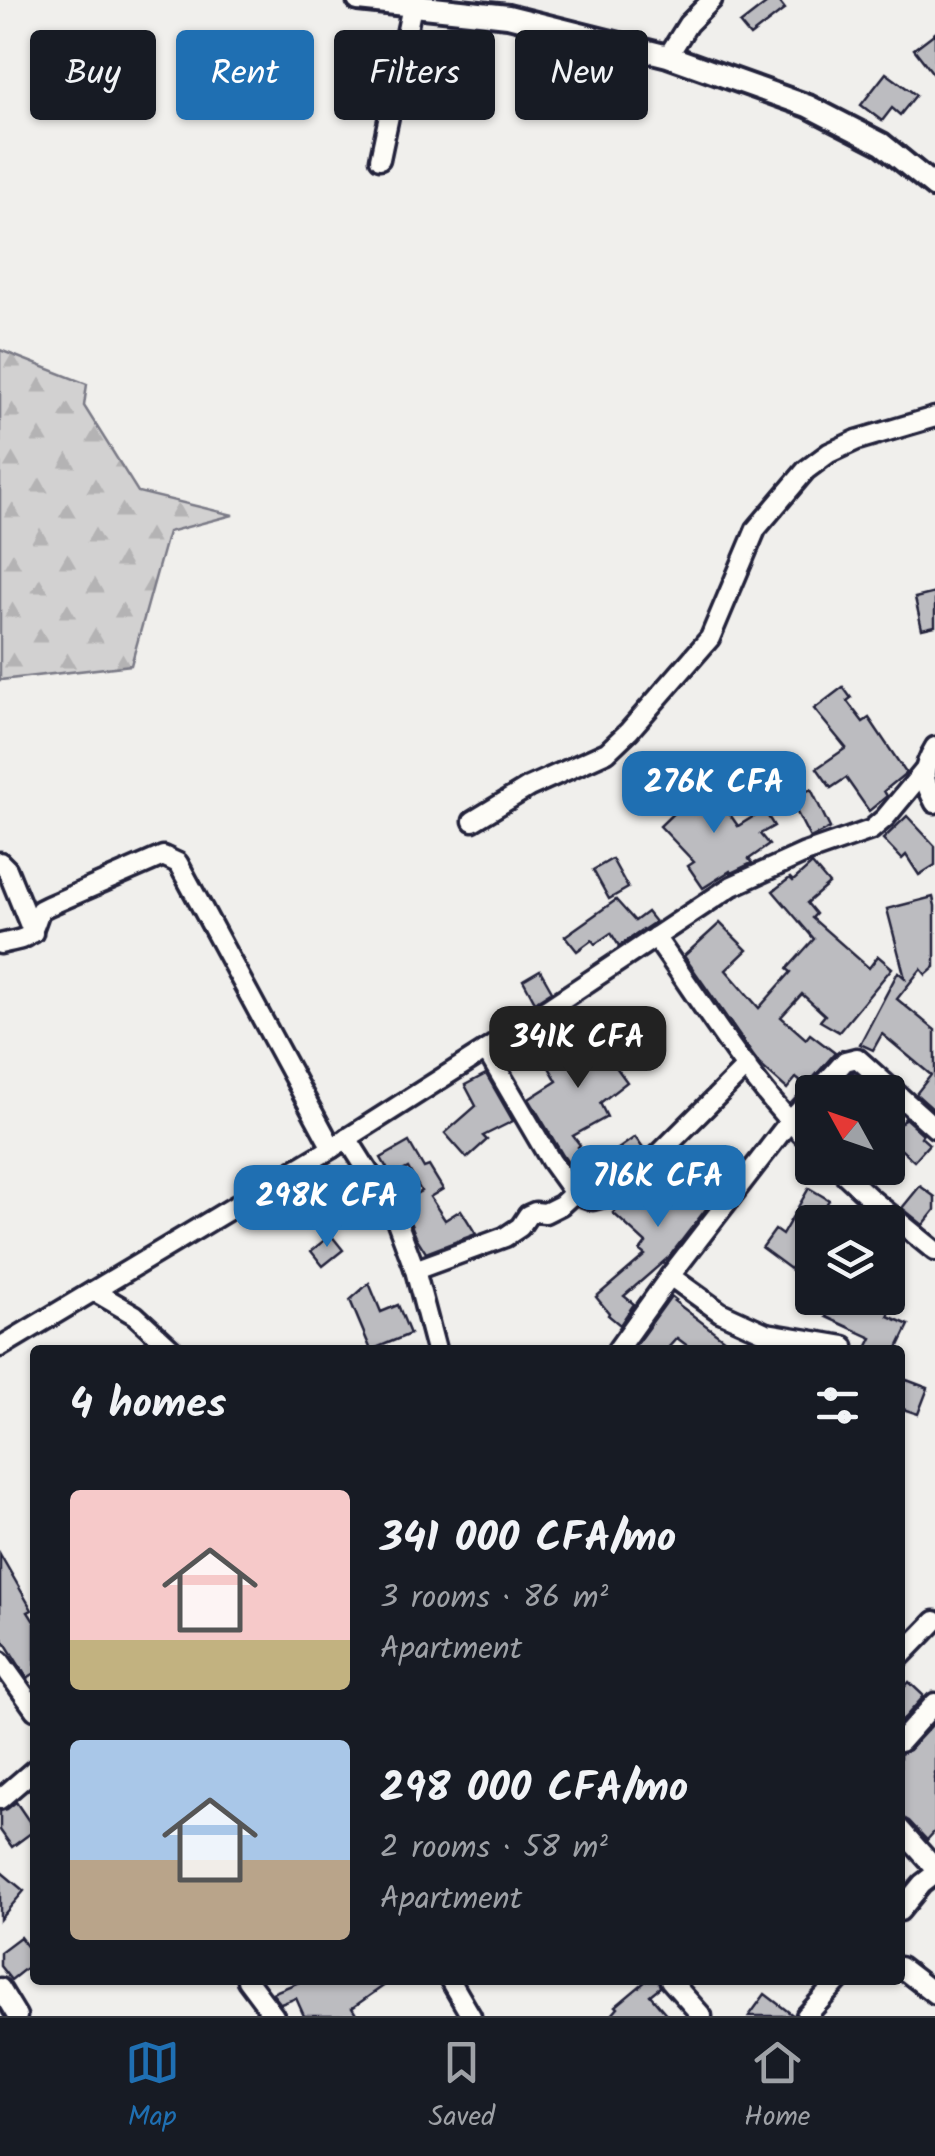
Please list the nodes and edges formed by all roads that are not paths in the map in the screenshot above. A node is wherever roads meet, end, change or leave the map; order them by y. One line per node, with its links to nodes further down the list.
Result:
1 (358, 0): 3 (street)
2 (712, 0): 4 (street)
3 (412, 6): 4 (street); 5 (street)
4 (668, 56): 6 (street)
5 (380, 158)
6 (935, 186)
7 (935, 417): 11 (street)
8 (935, 747): 9 (street)
9 (924, 771): 10 (street); 14 (street)
10 (935, 803)
11 (473, 821)
12 (0, 862): 13 (street)
13 (33, 933): 15 (street); 25 (street)
14 (655, 937): 16 (street); 17 (street)
15 (0, 944)
16 (486, 1050): 25 (street); 27 (street)
17 (746, 1066): 22 (street); 27 (street)
18 (832, 1075): 19 (street)
19 (875, 1075)
20 (905, 1101): 24 (street)
21 (795, 1116): 22 (street)
22 (789, 1122): 23 (street); 30 (street)
23 (795, 1128)
24 (935, 1128)
25 (340, 1143): 29 (street); 31 (street)
26 (856, 1185): 28 (street)
27 (574, 1192): 29 (street)
28 (935, 1251)
29 (415, 1270): 33 (street)
30 (670, 1276): 34 (street); 35 (street)
31 (94, 1290): 32 (street); 36 (street)
32 (167, 1345)
33 (435, 1345)
34 (621, 1345)
35 (838, 1345)
36 (0, 1347)
37 (935, 1621): 38 (street)
38 (905, 1652)
39 (0, 1662): 40 (street)
40 (30, 1703)
41 (935, 1703): 42 (street)
42 (905, 1736)
43 (30, 1772): 44 (street)
44 (0, 1799)
45 (905, 1835): 46 (street)
46 (935, 1871): 47 (street)
47 (905, 1904)
48 (905, 1970): 54 (street)
49 (252, 1985): 56 (street)
50 (453, 1985): 57 (street)
51 (674, 1985): 58 (street)
52 (834, 1985): 59 (street)
53 (0, 1988): 55 (street)
54 (935, 1994)
55 (17, 2016)
56 (274, 2016)
57 (471, 2016)
58 (702, 2016)
59 (806, 2016)

